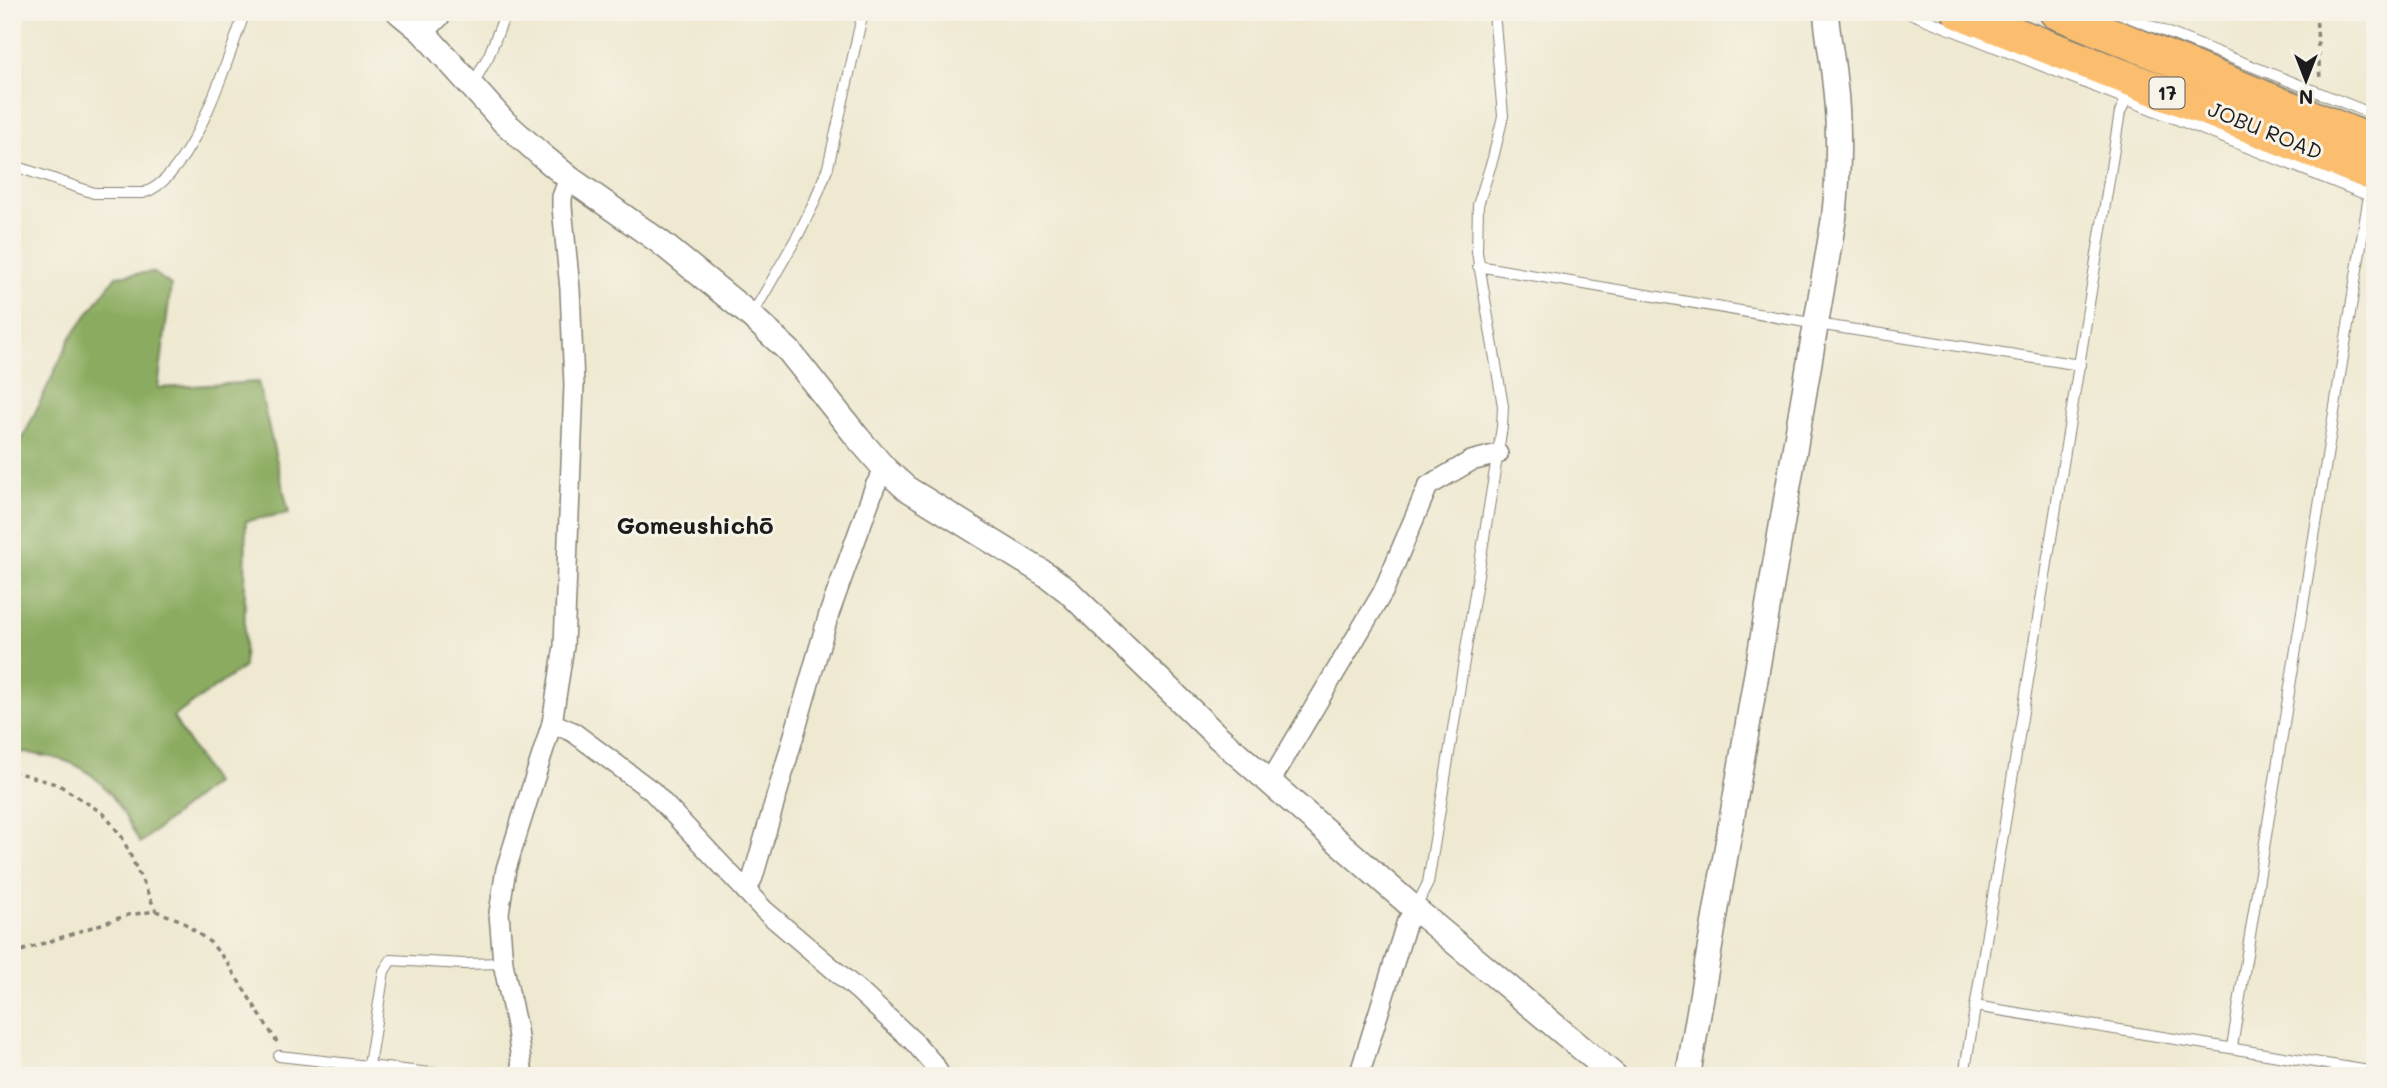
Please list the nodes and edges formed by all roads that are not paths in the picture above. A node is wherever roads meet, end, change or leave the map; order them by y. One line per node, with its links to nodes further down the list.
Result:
1 (245, 12): 17 (lane)
2 (399, 12): 12 (street)
3 (441, 12): 12 (street)
4 (506, 12): 13 (lane)
5 (863, 12): 21 (lane)
6 (1494, 12): 20 (lane)
7 (1826, 12): 22 (street)
8 (1907, 12): 14 (lane)
9 (1959, 12): 19 (highway, JOBU ROAD / 17)
10 (2116, 12): 15 (lane)
11 (2073, 15): 16 (highway, JOBU ROAD / 17)
12 (422, 31): 13 (street)
13 (472, 87): 18 (street)
14 (2126, 100): 19 (lane); 23 (lane)
15 (2375, 115)
16 (2375, 144)
17 (12, 165)
18 (569, 178): 21 (street); 26 (street)
19 (2373, 189): 32 (lane)
20 (1478, 266): 22 (lane); 24 (lane)
21 (749, 314): 25 (street)
22 (1817, 324): 23 (lane); 41 (street)
23 (2080, 365): 31 (lane)
24 (1498, 454): 27 (street); 29 (lane)
25 (885, 469): 27 (street); 28 (street)
26 (552, 723): 28 (street); 30 (street)
27 (1270, 782): 29 (street)
28 (746, 891): 38 (street)
29 (1415, 909): 39 (street); 40 (street)
30 (503, 964): 34 (lane); 37 (street)
31 (1975, 1006): 32 (lane); 42 (lane)
32 (2232, 1047): 35 (lane)
33 (279, 1056): 34 (lane)
34 (369, 1065): 36 (lane)
35 (2375, 1072)
36 (457, 1076)
37 (523, 1076)
38 (940, 1076)
39 (1359, 1076)
40 (1615, 1076)
41 (1688, 1076)
42 (1964, 1076)

